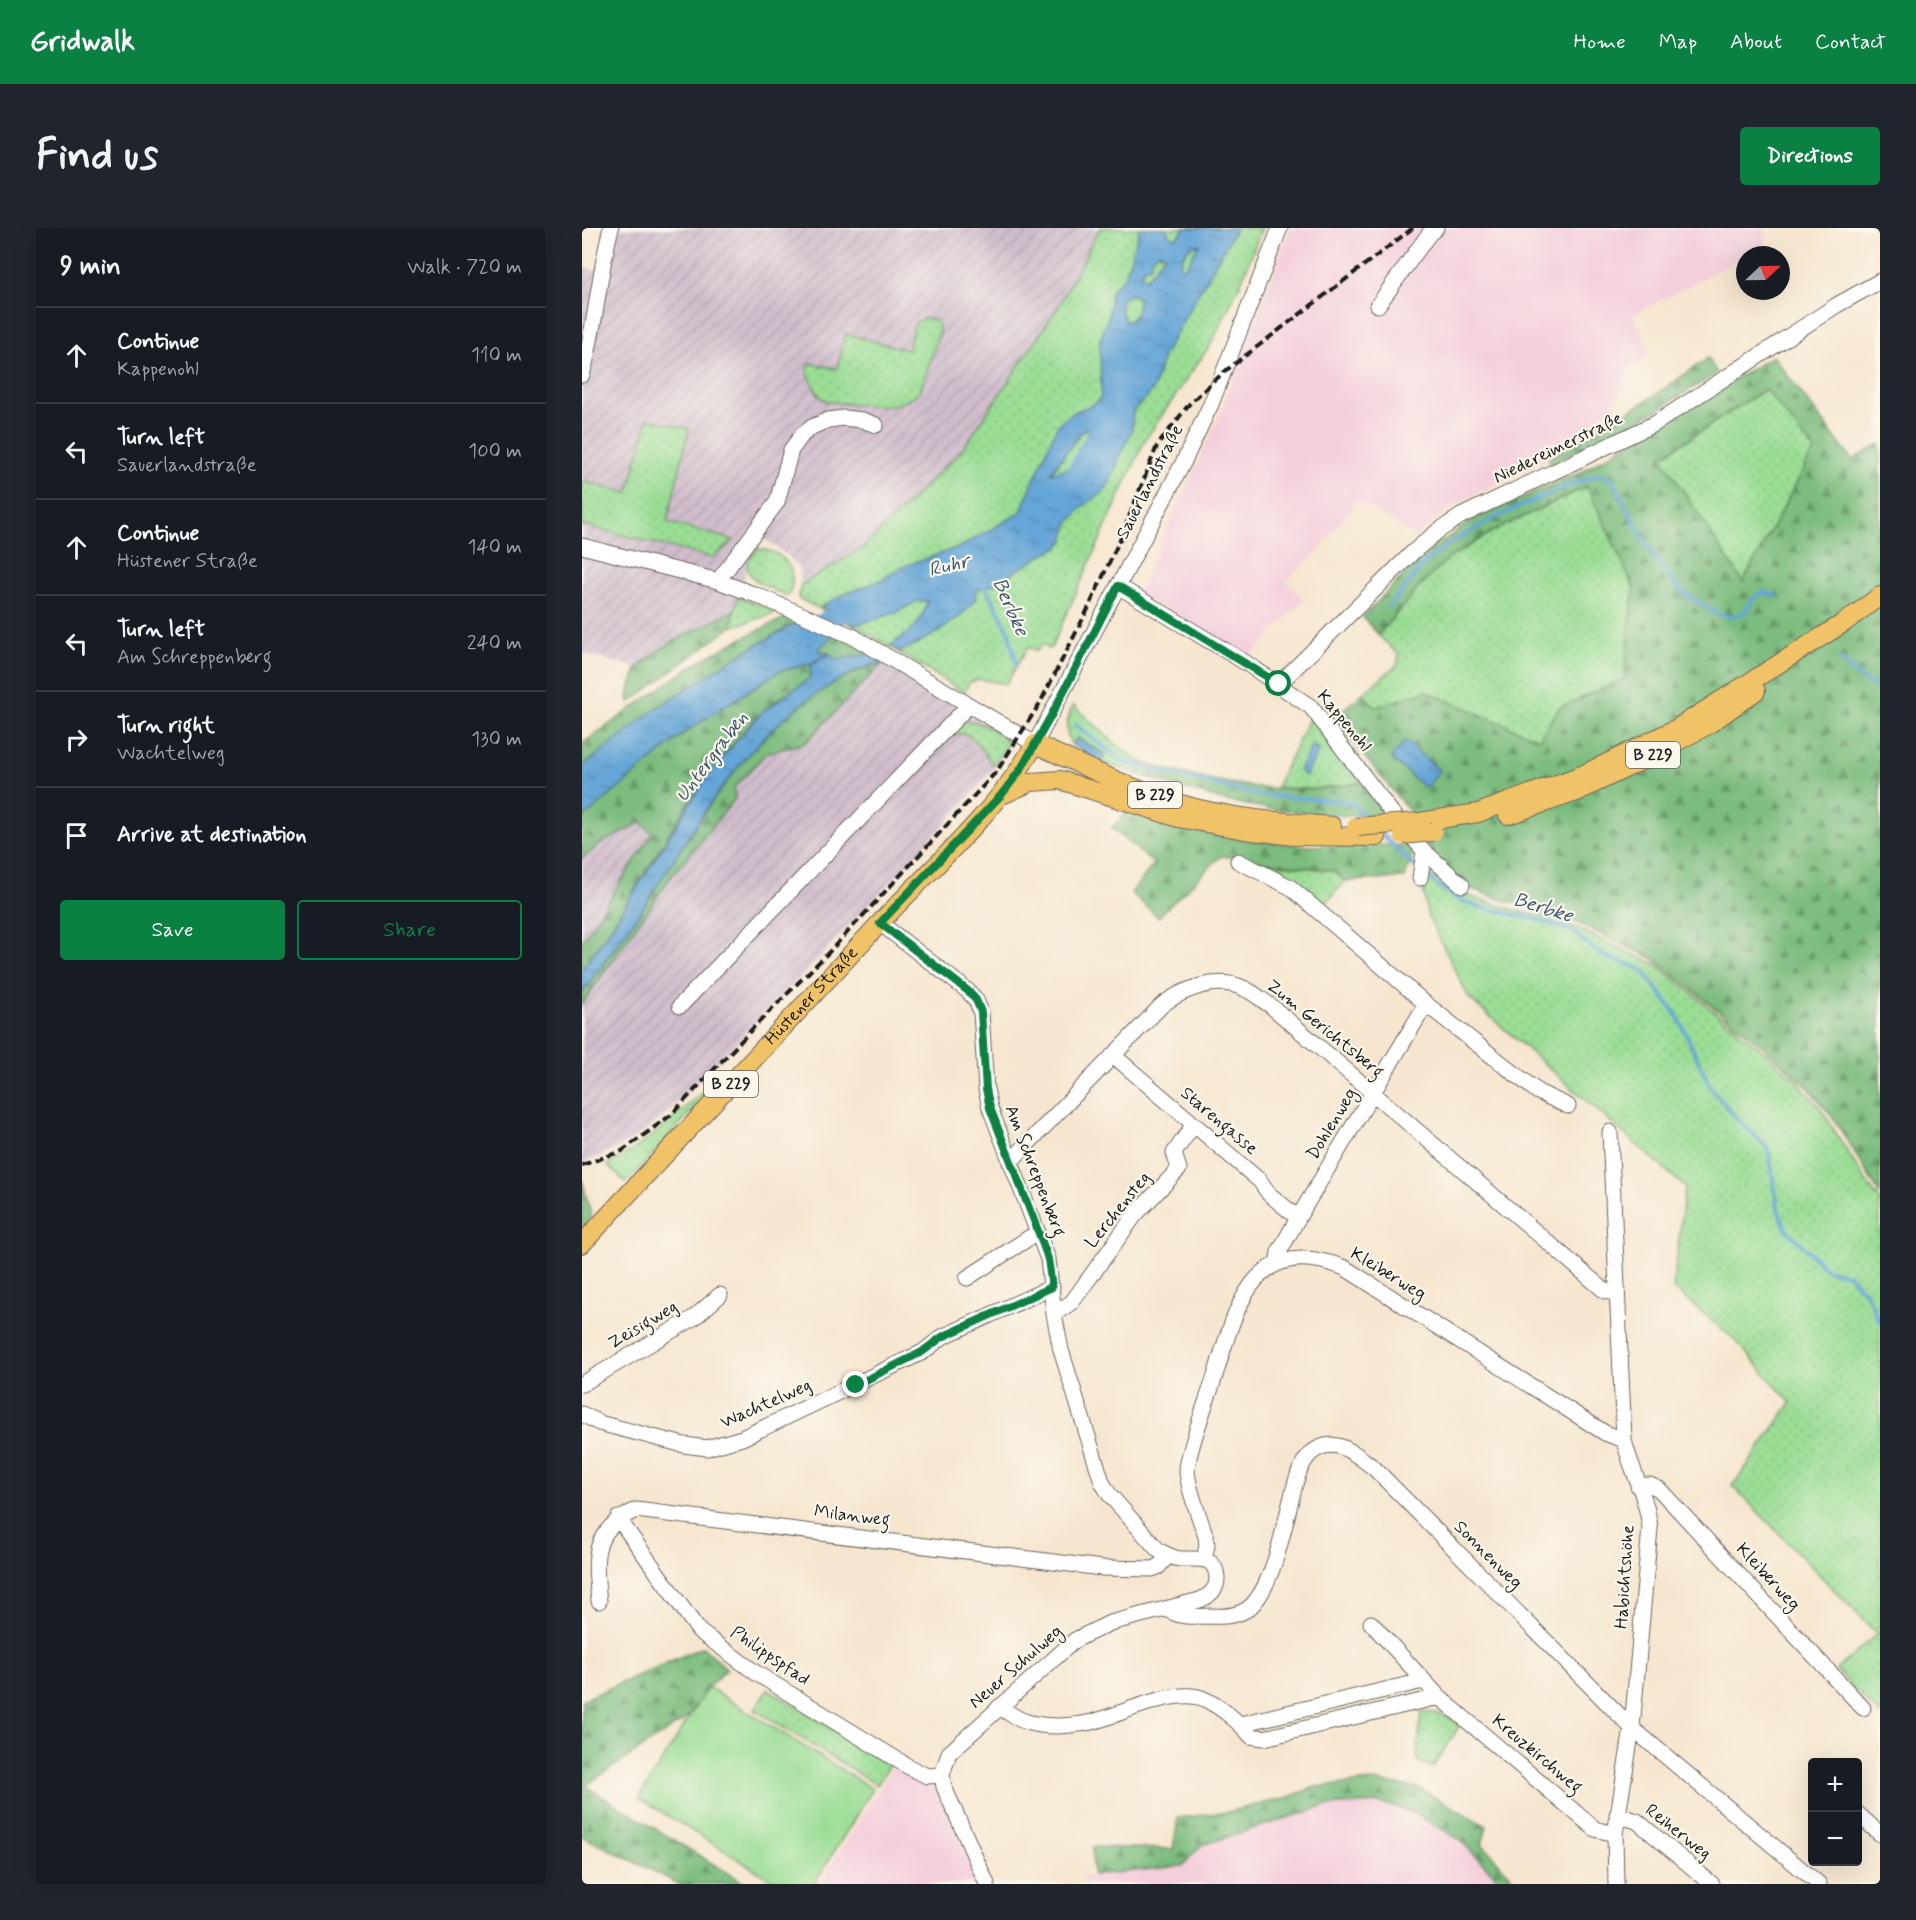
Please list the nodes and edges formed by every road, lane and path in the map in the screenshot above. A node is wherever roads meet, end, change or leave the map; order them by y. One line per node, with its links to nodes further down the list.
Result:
1 (611, 228): 6 (street)
2 (1280, 228): 10 (street, Sauerlandstraße)
3 (1436, 228): 5 (street)
4 (1880, 280): 12 (street, Niedereimerstraße)
5 (1378, 305)
6 (582, 375)
7 (876, 425): 9 (street)
8 (582, 546): 9 (street)
9 (718, 581): 13 (street)
10 (1118, 586): 12 (street, Kappenohl); 14 (street, Sauerlandstraße)
11 (1880, 596): 17 (main road, B 229)
12 (1279, 684): 19 (street, Kappenohl)
13 (968, 706): 14 (street); 22 (street)
14 (1035, 744): 15 (main road); 16 (main road, Hüstener Straße / B 229); 17 (main road, B 229, bridge)
15 (1060, 780): 16 (main road, B 229); 17 (main road, B 229, bridge)
16 (1002, 794): 20 (main road, Hüstener Straße / B 229)
17 (1427, 827)
18 (1238, 861): 21 (street)
19 (1462, 885)
20 (880, 923): 28 (street, Am Schreppenberg); 31 (main road, Hüstener Straße / B 229)
21 (1426, 1004): 24 (street, Dohlenweg); 25 (street)
22 (680, 1006)
23 (1113, 1055): 24 (street, Zum Gerichtsberg); 26 (street, Starengasse); 28 (street, Zum Gerichtsberg)
24 (1373, 1093): 29 (street, Dohlenweg); 35 (street, Zum Gerichtsberg)
25 (1568, 1106)
26 (1194, 1124): 29 (street, Starengasse); 37 (street, Lerchensteg)
27 (1610, 1132): 35 (street, Habichtshöhe)
28 (1010, 1162): 30 (street, Am Schreppenberg)
29 (1298, 1218): 32 (street, Dohlenweg)
30 (1038, 1232): 33 (street); 34 (street, Am Schreppenberg)
31 (582, 1244)
32 (1277, 1263): 40 (street, Kleiberweg); 44 (street)
33 (967, 1278)
34 (1052, 1287): 37 (street, Am Schreppenberg); 39 (street, Wachtelweg)
35 (1617, 1294): 40 (street, Habichtshöhe)
36 (720, 1295): 38 (street, Zeisigweg)
37 (1054, 1314): 43 (street, Am Schreppenberg)
38 (582, 1384)
39 (582, 1414)
40 (1624, 1440): 41 (street, Habichtshöhe)
41 (1638, 1486): 51 (street, Kleiberweg); 53 (street, Habichtshöhe)
42 (618, 1518): 43 (street, Milanweg); 45 (street); 54 (street, Philippspfad)
43 (1168, 1556): 44 (street)
44 (1204, 1559): 46 (street, Neuer Schulweg)
45 (599, 1601)
46 (1168, 1609): 50 (street, Neuer Schulweg); 53 (street, Sonnenweg)
47 (1371, 1623): 48 (street, Kreuzkirchweg)
48 (1423, 1681): 49 (street, Kreuzkirchweg); 52 (street)
49 (1438, 1697): 52 (street); 57 (street, Kreuzkirchweg)
50 (999, 1707): 52 (street); 54 (street, Neuer Schulweg)
51 (1863, 1708)
52 (1241, 1724)
53 (1632, 1728): 55 (street, Habichtshöhe); 62 (street, Sonnenweg)
54 (942, 1775): 59 (street)
55 (1617, 1815): 57 (street, Habichtshöhe); 61 (street, Reiherweg)
56 (1862, 1818): 58 (street)
57 (1615, 1834): 60 (street, Habichtshöhe)
58 (1880, 1834)
59 (987, 1884)
60 (1616, 1884)
61 (1712, 1884)
62 (1819, 1884)

